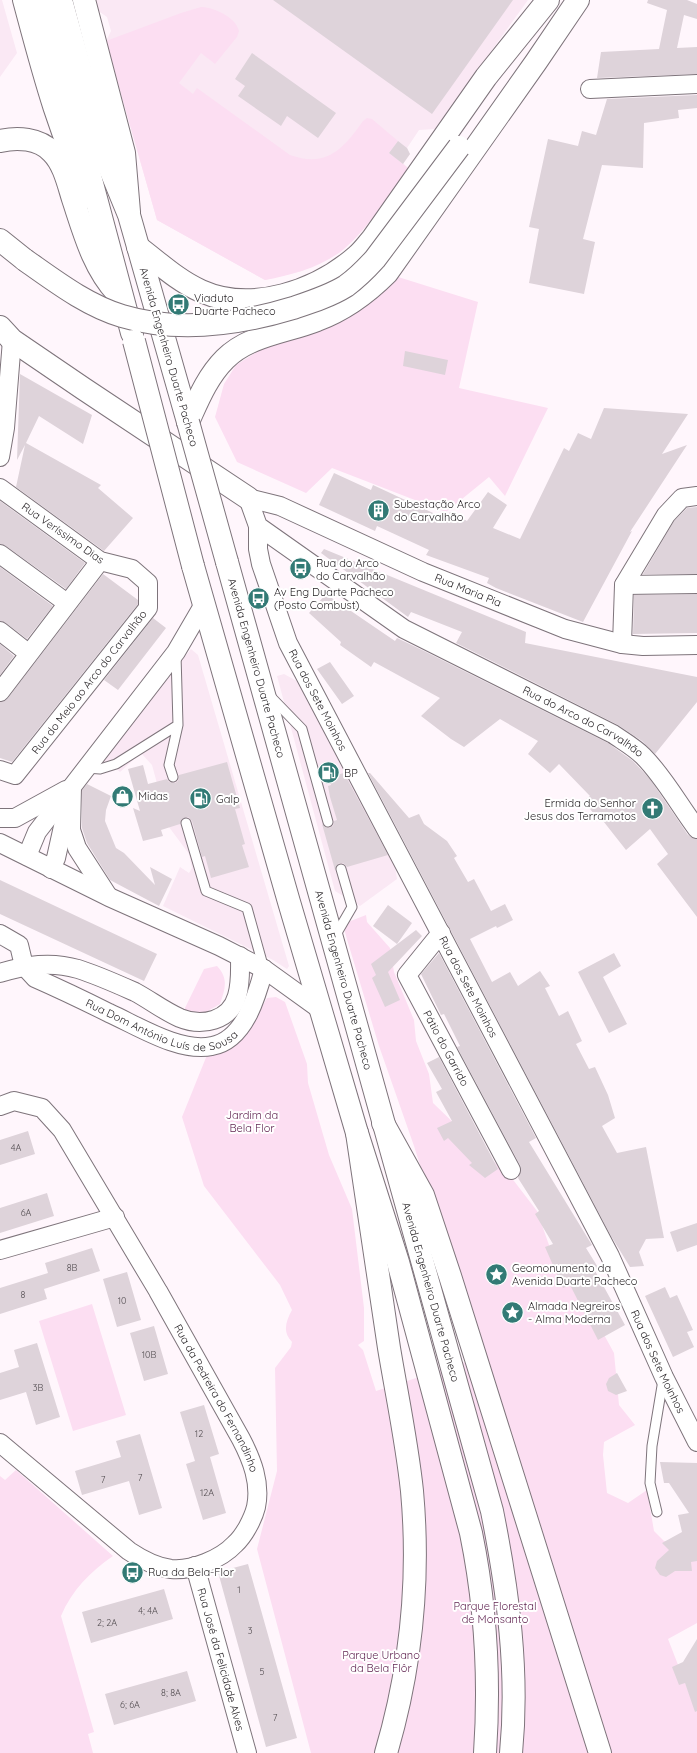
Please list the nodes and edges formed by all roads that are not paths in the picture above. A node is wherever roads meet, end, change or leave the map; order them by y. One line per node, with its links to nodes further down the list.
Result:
1 (24, 0): 11 (main road)
2 (43, 0): 11 (main road)
3 (61, 0): 10 (main road, Avenida Engenheiro Duarte Pacheco)
4 (84, 0): 10 (main road, Avenida Engenheiro Duarte Pacheco)
5 (578, 0): 17 (main road)
6 (545, 5): 12 (main road, bridge); 13 (main road)
7 (697, 84): 8 (street)
8 (590, 89)
9 (0, 141): 14 (main road)
10 (129, 215): 13 (main road, Avenida Engenheiro Duarte Pacheco)
11 (101, 216): 14 (main road)
12 (0, 240)
13 (138, 247): 17 (main road, Avenida Engenheiro Duarte Pacheco)
14 (123, 300): 29 (main road, bridge)
15 (4, 333): 16 (street); 18 (street); 21 (main road)
16 (0, 360)
17 (188, 422): 35 (main road, Avenida Engenheiro Duarte Pacheco, bridge)
18 (0, 456)
19 (0, 488): 24 (street, Rua Veríssimo Dias)
20 (697, 496): 27 (street)
21 (248, 498): 22 (street); 31 (street, Rua Maria Pia)
22 (258, 526): 45 (street, Rua do Arco do Carvalhão); 51 (street, Rua dos Sete Moinhos)
23 (0, 554): 28 (street)
24 (100, 561): 25 (street, Rua Veríssimo Dias); 28 (street)
25 (148, 583): 39 (street, Rua do Meio ao Arco do Carvalhão)
26 (697, 584): 27 (street)
27 (624, 585): 31 (street)
28 (67, 603): 34 (street)
29 (204, 604): 33 (street); 58 (main road)
30 (0, 632): 34 (street)
31 (622, 644): 32 (street, Rua Maria Pia)
32 (697, 645)
33 (176, 652): 37 (lane); 38 (street)
34 (28, 653): 36 (street)
35 (262, 688): 44 (lane); 53 (main road, Avenida Engenheiro Duarte Pacheco)
36 (0, 692)
37 (178, 725): 38 (lane); 40 (lane)
38 (86, 768): 41 (street)
39 (7, 772)
40 (173, 777)
41 (72, 786): 42 (street); 47 (street); 48 (street); 50 (street)
42 (0, 818)
43 (186, 822): 56 (lane)
44 (328, 822)
45 (697, 829)
46 (0, 843): 47 (street)
47 (27, 856): 48 (street)
48 (51, 869): 50 (street)
49 (341, 869): 53 (lane)
50 (109, 897): 54 (street)
51 (441, 932): 62 (street, Pátio do Garrido); 65 (street, Rua dos Sete Moinhos)
52 (0, 934): 55 (street)
53 (332, 940): 60 (main road, Avenida Engenheiro Duarte Pacheco)
54 (240, 956): 55 (street, Rua Dom António Luís de Sousa); 56 (street)
55 (24, 966): 56 (street, Rua Dom António Luís de Sousa); 57 (street)
56 (264, 969): 58 (street)
57 (0, 973)
58 (321, 1010): 61 (main road)
59 (0, 1106): 63 (street, Rua da Pedreira do Fernandinho)
60 (384, 1123): 73 (main road, Avenida Engenheiro Duarte Pacheco); 74 (main road)
61 (357, 1133): 71 (main road); 72 (main road)
62 (511, 1170)
63 (115, 1217): 64 (street); 69 (street, Rua da Pedreira do Fernandinho)
64 (0, 1250)
65 (664, 1377): 66 (street, Rua dos Sete Moinhos); 68 (lane)
66 (697, 1442)
67 (0, 1443): 69 (street)
68 (657, 1512)
69 (195, 1566): 70 (street, Rua José da Felicidade Alves)
70 (247, 1753)
71 (386, 1753)
72 (485, 1753)
73 (511, 1753)
74 (600, 1753)

